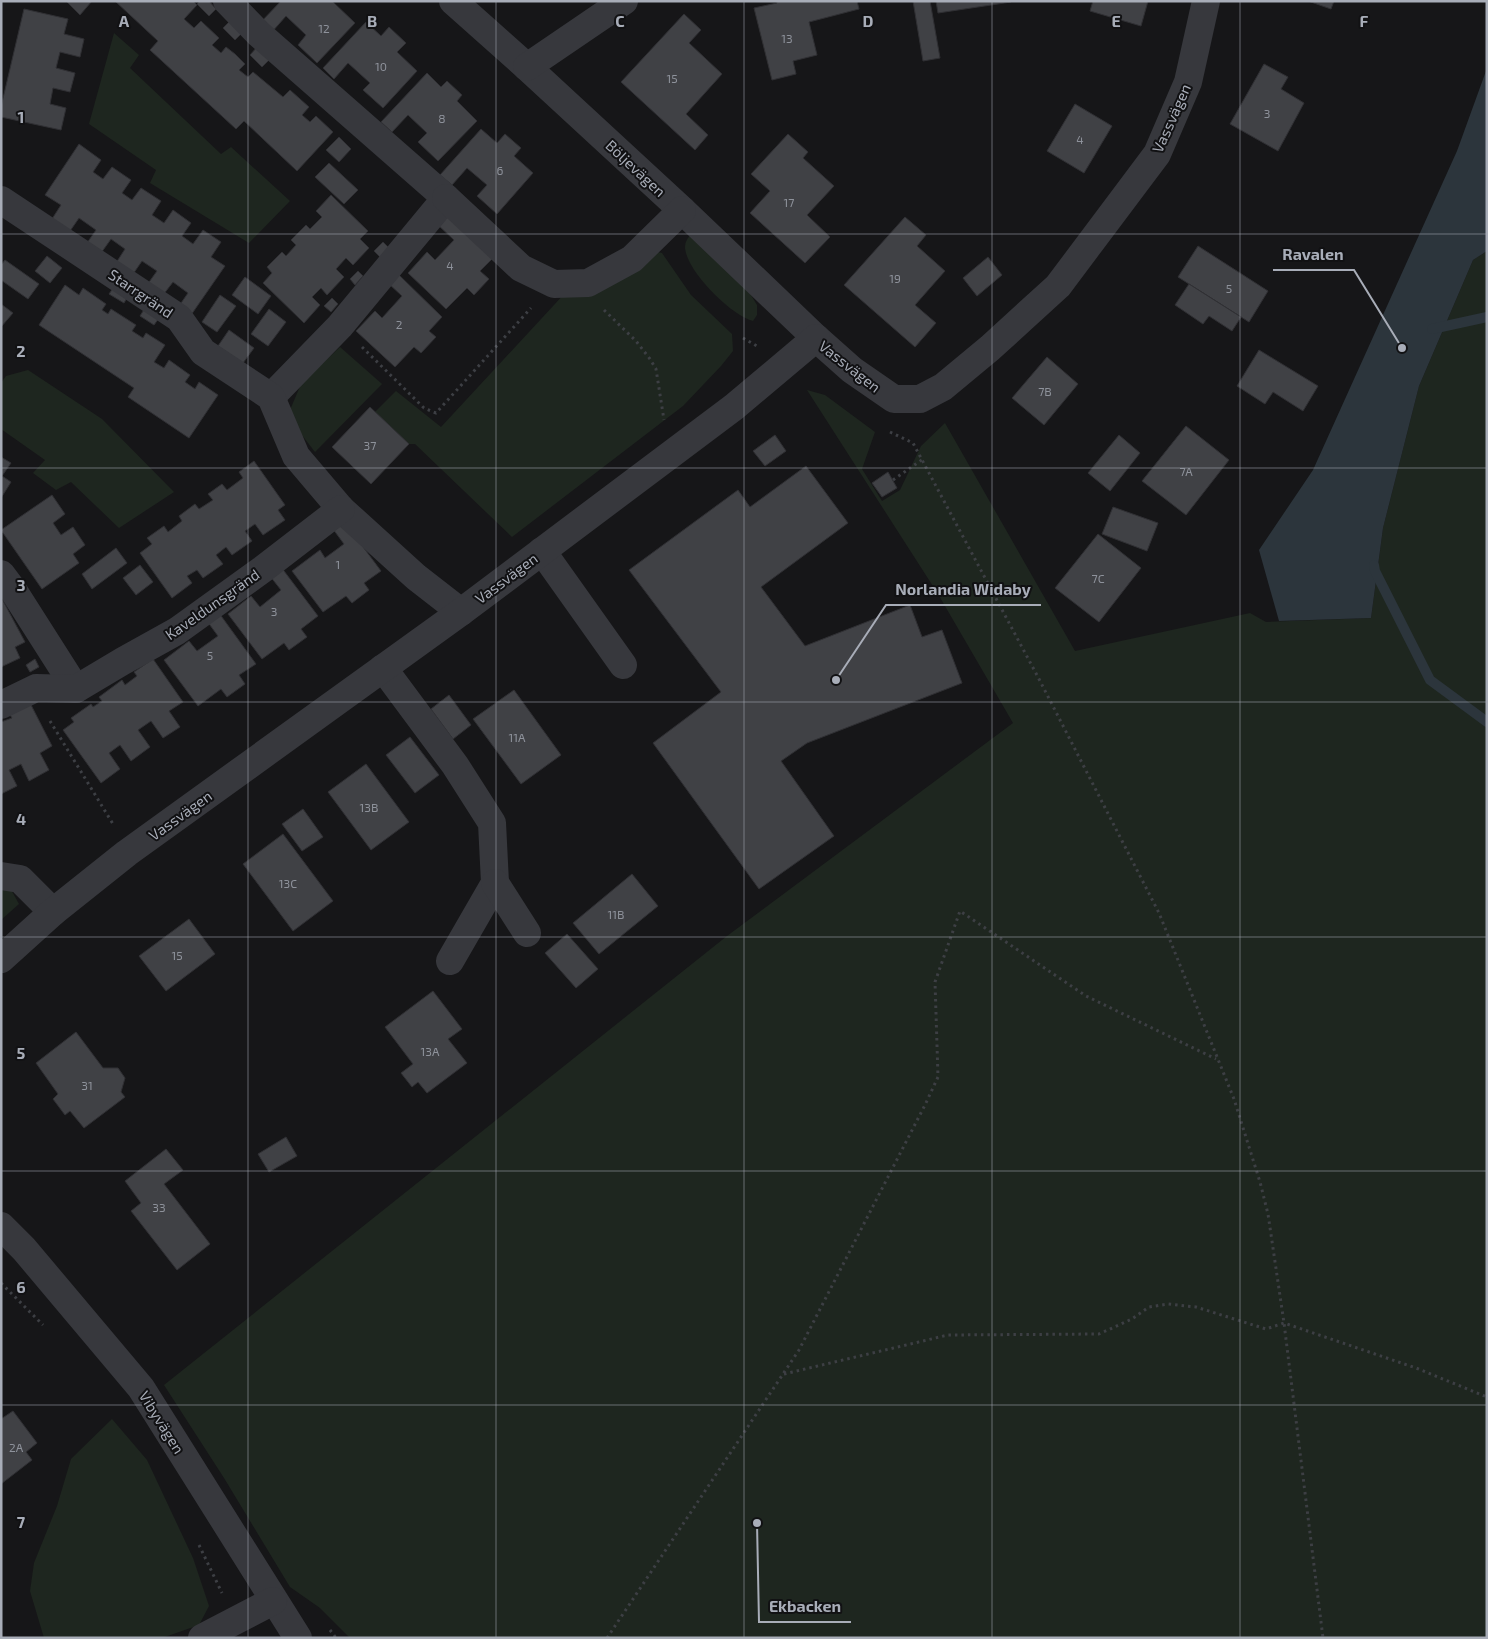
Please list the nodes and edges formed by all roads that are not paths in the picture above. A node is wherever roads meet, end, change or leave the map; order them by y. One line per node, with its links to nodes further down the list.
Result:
1 (227, 1): 6 (street)
2 (453, 1): 5 (street, Böljevägen)
3 (624, 1): 5 (street)
4 (1206, 1): 9 (street, Vassvägen)
5 (527, 67): 8 (street, Böljevägen)
6 (446, 198): 8 (street); 10 (street)
7 (1, 200): 10 (street, Starrgränd)
8 (682, 210): 9 (street, Böljevägen)
9 (816, 338): 12 (street, Vassvägen)
10 (271, 397): 11 (street)
11 (341, 509): 14 (street); 17 (street, Kaveldunsgränd)
12 (542, 551): 14 (street, Vassvägen); 15 (street)
13 (1, 574): 17 (street)
14 (461, 612): 16 (street, Vassvägen)
15 (623, 665)
16 (383, 668): 20 (street); 21 (street, Vassvägen)
17 (76, 689): 18 (street)
18 (1, 705)
19 (1, 876): 21 (street)
20 (495, 883): 22 (street); 24 (street)
21 (53, 912): 23 (street, Vassvägen)
22 (527, 933)
23 (1, 959)
24 (450, 961)
25 (1, 1226): 26 (street, Vibyvägen)
26 (273, 1601): 27 (street); 28 (street, Vibyvägen)
27 (202, 1638)
28 (298, 1638)

